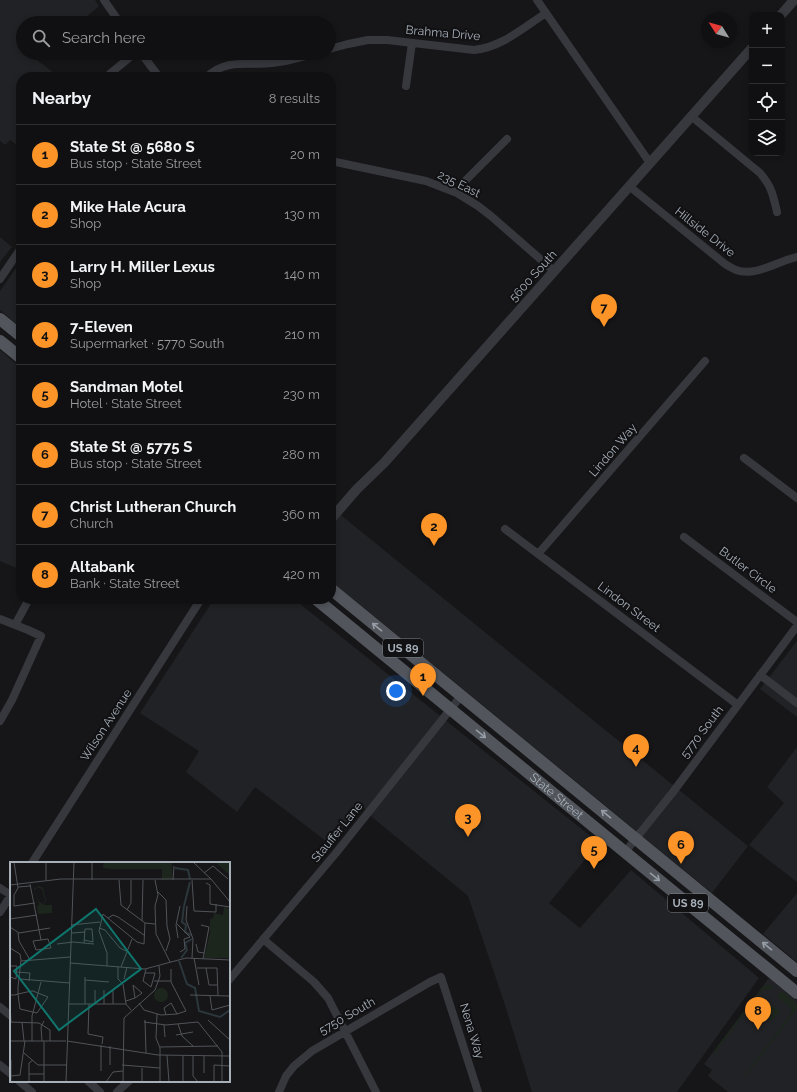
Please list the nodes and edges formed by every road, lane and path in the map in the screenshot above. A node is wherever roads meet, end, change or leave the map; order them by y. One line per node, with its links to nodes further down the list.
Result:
1 (104, 0): 6 (street)
2 (538, 0): 5 (street)
3 (794, 0): 4 (street)
4 (784, 12)
5 (546, 13): 7 (street, Brahma Drive); 20 (street)
6 (115, 16)
7 (412, 42): 8 (street, Brahma Drive); 16 (street)
8 (336, 48)
9 (749, 51): 17 (street, 5600 South)
10 (127, 60): 13 (street)
11 (146, 60): 14 (street)
12 (288, 60): 15 (street)
13 (112, 72)
14 (155, 72)
15 (214, 72)
16 (406, 86)
17 (691, 116): 20 (street, 5600 South); 23 (street)
18 (507, 139): 22 (street)
19 (336, 162): 22 (street, 235 East)
20 (650, 163): 21 (street, 5600 South)
21 (629, 186): 25 (street, Hillside Drive); 26 (street, 5600 South)
22 (457, 193): 26 (street, 235 East)
23 (777, 212)
24 (16, 255): 27 (street)
25 (797, 257)
26 (554, 271): 35 (street, 5600 South)
27 (0, 279)
28 (0, 319): 29 (main road)
29 (16, 332)
30 (0, 340): 31 (main road)
31 (16, 354)
32 (705, 361): 38 (street, Lindon Way)
33 (744, 458): 34 (street)
34 (797, 498)
35 (336, 513)
36 (505, 529): 38 (street, Lindon Street)
37 (684, 537): 44 (street, Butler Circle)
38 (538, 554): 50 (street, Lindon Street)
39 (336, 593): 48 (main road, State Street / US 89, one-way to 39)
40 (26, 604): 45 (street)
41 (198, 604): 55 (street, Wilson Avenue)
42 (322, 604): 51 (main road, State Street / US 89)
43 (0, 619): 45 (street)
44 (797, 622)
45 (15, 625): 52 (street)
46 (797, 626): 47 (street, 5770 South)
47 (760, 675): 49 (street); 50 (street, 5770 South)
48 (461, 696): 51 (street, Stauffer Lane); 53 (main road, State Street / US 89, one-way to 48)
49 (797, 703)
50 (738, 705): 53 (street, 5770 South)
51 (451, 709): 54 (main road, State Street / US 89, one-way to 54); 60 (street, Stauffer Lane)
52 (0, 721)
53 (636, 839): 54 (street, 5770 South); 61 (main road, State Street / US 89, one-way to 53)
54 (625, 852): 64 (main road, State Street / US 89, one-way to 64)
55 (33, 862)
56 (0, 888): 57 (street)
57 (10, 894)
58 (10, 897): 59 (street)
59 (0, 912)
60 (263, 939): 63 (street, Stauffer Lane); 67 (street)
61 (797, 970)
62 (441, 977): 67 (street, 5750 South); 78 (street, Nena Way)
63 (230, 979)
64 (797, 992)
65 (0, 1007): 66 (street)
66 (10, 1015)
67 (346, 1031): 76 (street, 5750 South); 77 (street)
68 (0, 1065): 69 (street)
69 (10, 1073)
70 (23, 1082): 73 (street)
71 (89, 1082): 74 (street)
72 (128, 1082): 75 (street)
73 (32, 1092)
74 (100, 1092)
75 (117, 1092)
76 (279, 1092)
77 (376, 1092)
78 (478, 1092)

